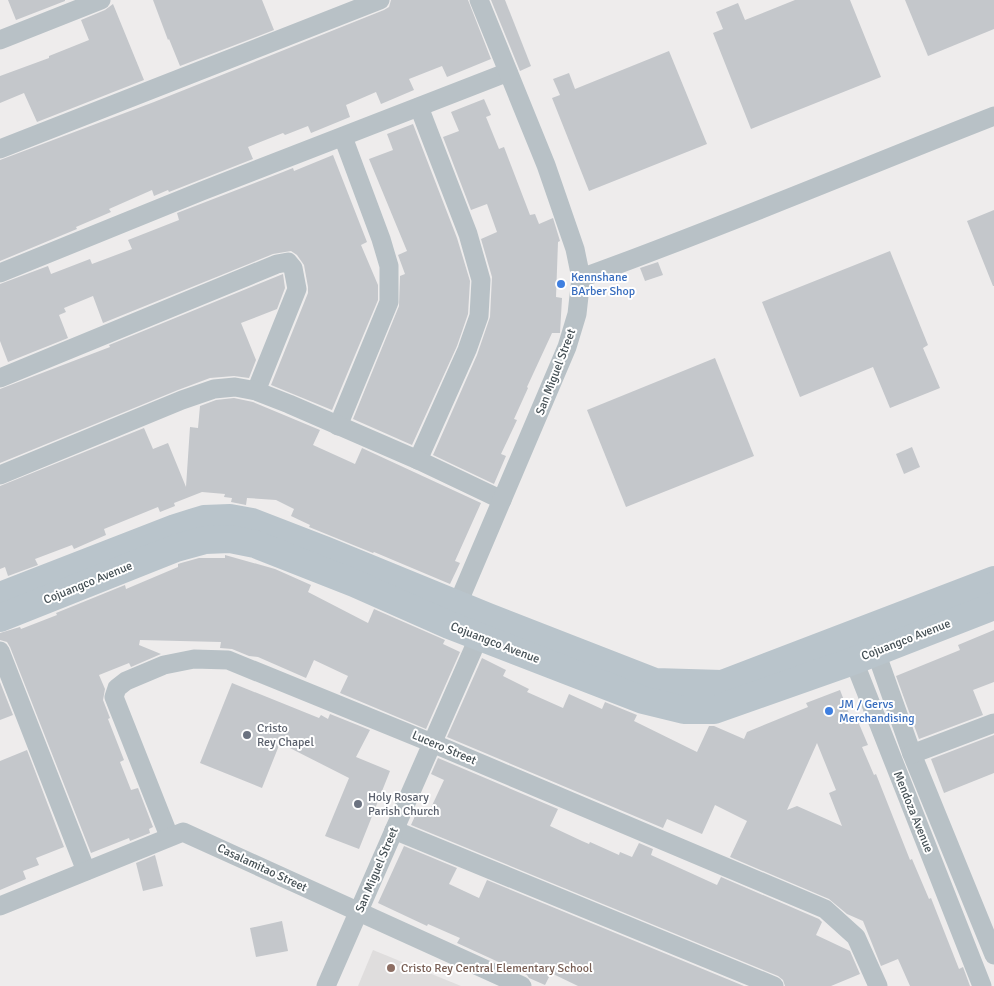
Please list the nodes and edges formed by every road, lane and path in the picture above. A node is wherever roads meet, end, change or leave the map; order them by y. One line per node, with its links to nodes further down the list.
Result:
1 (101, 0): 4 (street)
2 (380, 0): 10 (street)
3 (479, 0): 6 (street, San Miguel Street)
4 (69, 6): 5 (street)
5 (2, 35)
6 (508, 72): 7 (street); 12 (street, San Miguel Street)
7 (419, 106): 9 (street); 16 (street)
8 (994, 116): 12 (street)
9 (343, 137): 11 (street); 15 (street)
10 (0, 149)
11 (0, 273)
12 (581, 278): 18 (street, San Miguel Street)
13 (0, 378): 14 (street)
14 (256, 391): 15 (street); 17 (street)
15 (338, 426): 16 (street)
16 (418, 460): 18 (street)
17 (0, 475)
18 (502, 500): 22 (street, San Miguel Street)
19 (994, 580): 25 (main road, Cojuangco Avenue)
20 (0, 596): 22 (main road, Cojuangco Avenue)
21 (994, 606): 25 (main road, Cojuangco Avenue)
22 (453, 615): 23 (main road, Cojuangco Avenue); 24 (main road, Cojuangco Avenue)
23 (0, 618)
24 (484, 627): 25 (main road, Cojuangco Avenue); 28 (street, San Miguel Street)
25 (861, 645): 29 (street, Mendoza Avenue); 40 (street, Mendoza Avenue)
26 (0, 651): 32 (street)
27 (994, 723): 29 (street)
28 (432, 743): 30 (street, San Miguel Street); 31 (street, Lucero Street); 39 (street, Lucero Street)
29 (912, 754): 35 (street, Mendoza Avenue)
30 (394, 830): 34 (street, San Miguel Street); 38 (street)
31 (169, 836): 32 (street, Casalamitao Street); 34 (street, Casalamitao Street)
32 (86, 870): 33 (street, Casalamitao Street)
33 (1, 904)
34 (358, 912): 36 (street, San Miguel Street); 37 (street, Casalamitao Street)
35 (994, 955)
36 (326, 986)
37 (522, 986)
38 (774, 986)
39 (878, 986)
40 (982, 986)

